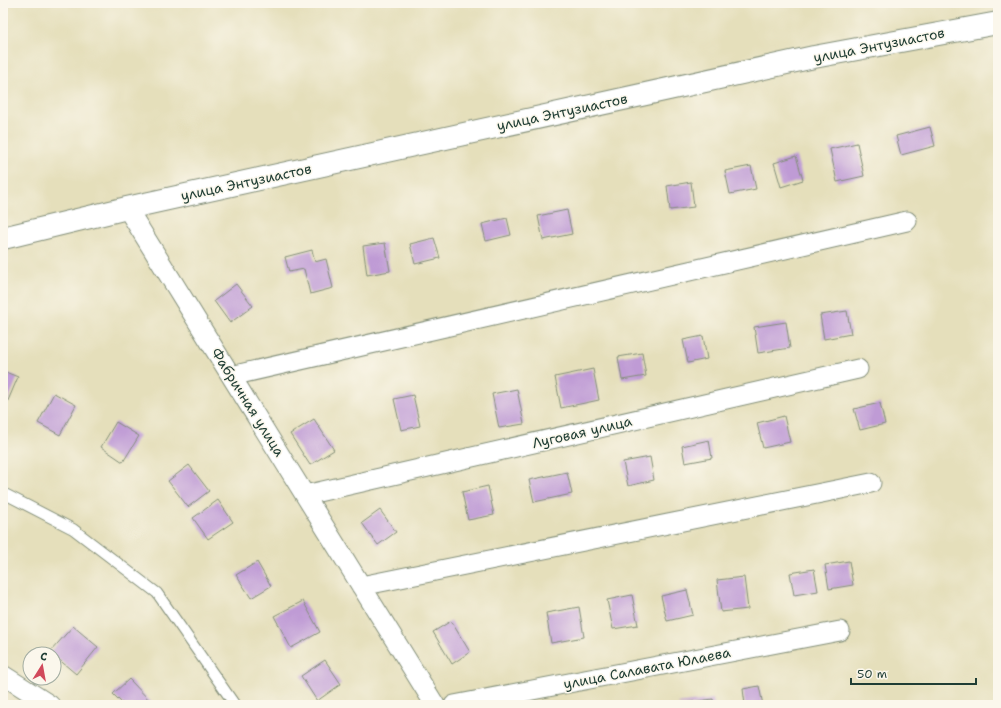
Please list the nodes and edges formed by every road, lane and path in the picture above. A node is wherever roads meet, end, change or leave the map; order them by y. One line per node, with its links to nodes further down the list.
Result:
1 (998, 23): 2 (street, улица Энтузиастов)
2 (127, 208): 4 (street); 6 (street, Фабричная улица)
3 (907, 221): 6 (street)
4 (3, 238)
5 (858, 370): 9 (street, Луговая улица)
6 (231, 376): 9 (street, Фабричная улица)
7 (871, 483): 10 (street)
8 (3, 493): 14 (lane)
9 (305, 495): 10 (street, Фабричная улица)
10 (361, 586): 15 (street, Фабричная улица)
11 (840, 631): 16 (street, улица Салавата Юлаева)
12 (3, 675): 13 (street)
13 (50, 705)
14 (235, 705)
15 (435, 705)
16 (454, 705)

